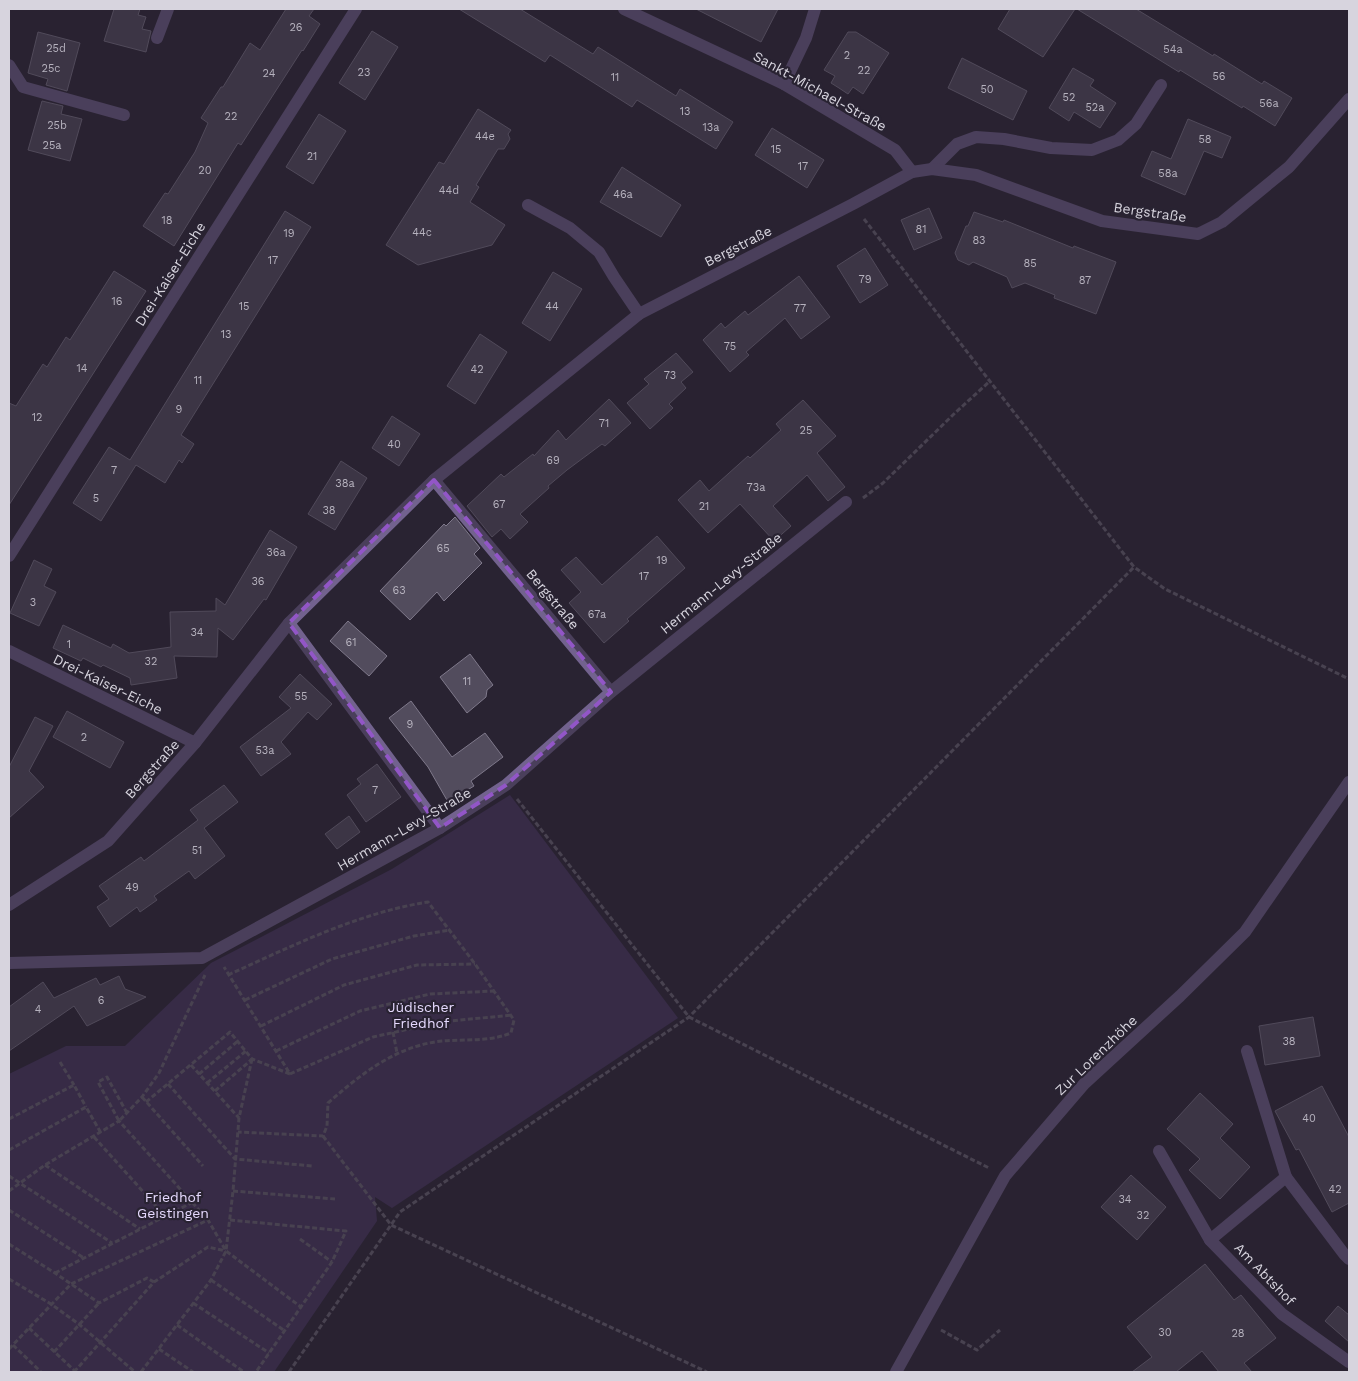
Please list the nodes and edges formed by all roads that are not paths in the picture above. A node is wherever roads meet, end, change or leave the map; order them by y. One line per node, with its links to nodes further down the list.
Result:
1 (168, 9): 5 (street)
2 (356, 9): 17 (street, Drei-Kaiser-Eiche)
3 (624, 9): 7 (street, Sankt-Michael-Straße)
4 (815, 9): 7 (street)
5 (157, 38)
6 (9, 66): 10 (street)
7 (784, 84): 12 (street, Sankt-Michael-Straße)
8 (1161, 85): 11 (street)
9 (1349, 99): 11 (street, Bergstraße)
10 (124, 115)
11 (932, 169): 12 (street, Bergstraße)
12 (912, 172): 14 (street, Bergstraße)
13 (528, 205): 14 (street)
14 (639, 314): 15 (street, Bergstraße)
15 (434, 480): 18 (street, Bergstraße); 20 (street, Bergstraße)
16 (846, 502): 20 (street, Hermann-Levy-Straße)
17 (9, 556)
18 (289, 623): 21 (street, Bergstraße); 23 (street)
19 (9, 651): 21 (street, Drei-Kaiser-Eiche)
20 (611, 692): 23 (street, Hermann-Levy-Straße)
21 (195, 743): 24 (street, Bergstraße)
22 (1349, 782): 32 (street, Zur Lorenzhöhe)
23 (440, 828): 25 (street, Hermann-Levy-Straße)
24 (10, 903)
25 (9, 963)
26 (1247, 1051): 28 (street)
27 (1160, 1151): 29 (street, Am Abtshof)
28 (1286, 1177): 29 (street, Am Abtshof); 30 (street)
29 (1210, 1240): 31 (street, Am Abtshof)
30 (1349, 1259)
31 (1349, 1362)
32 (896, 1372)

